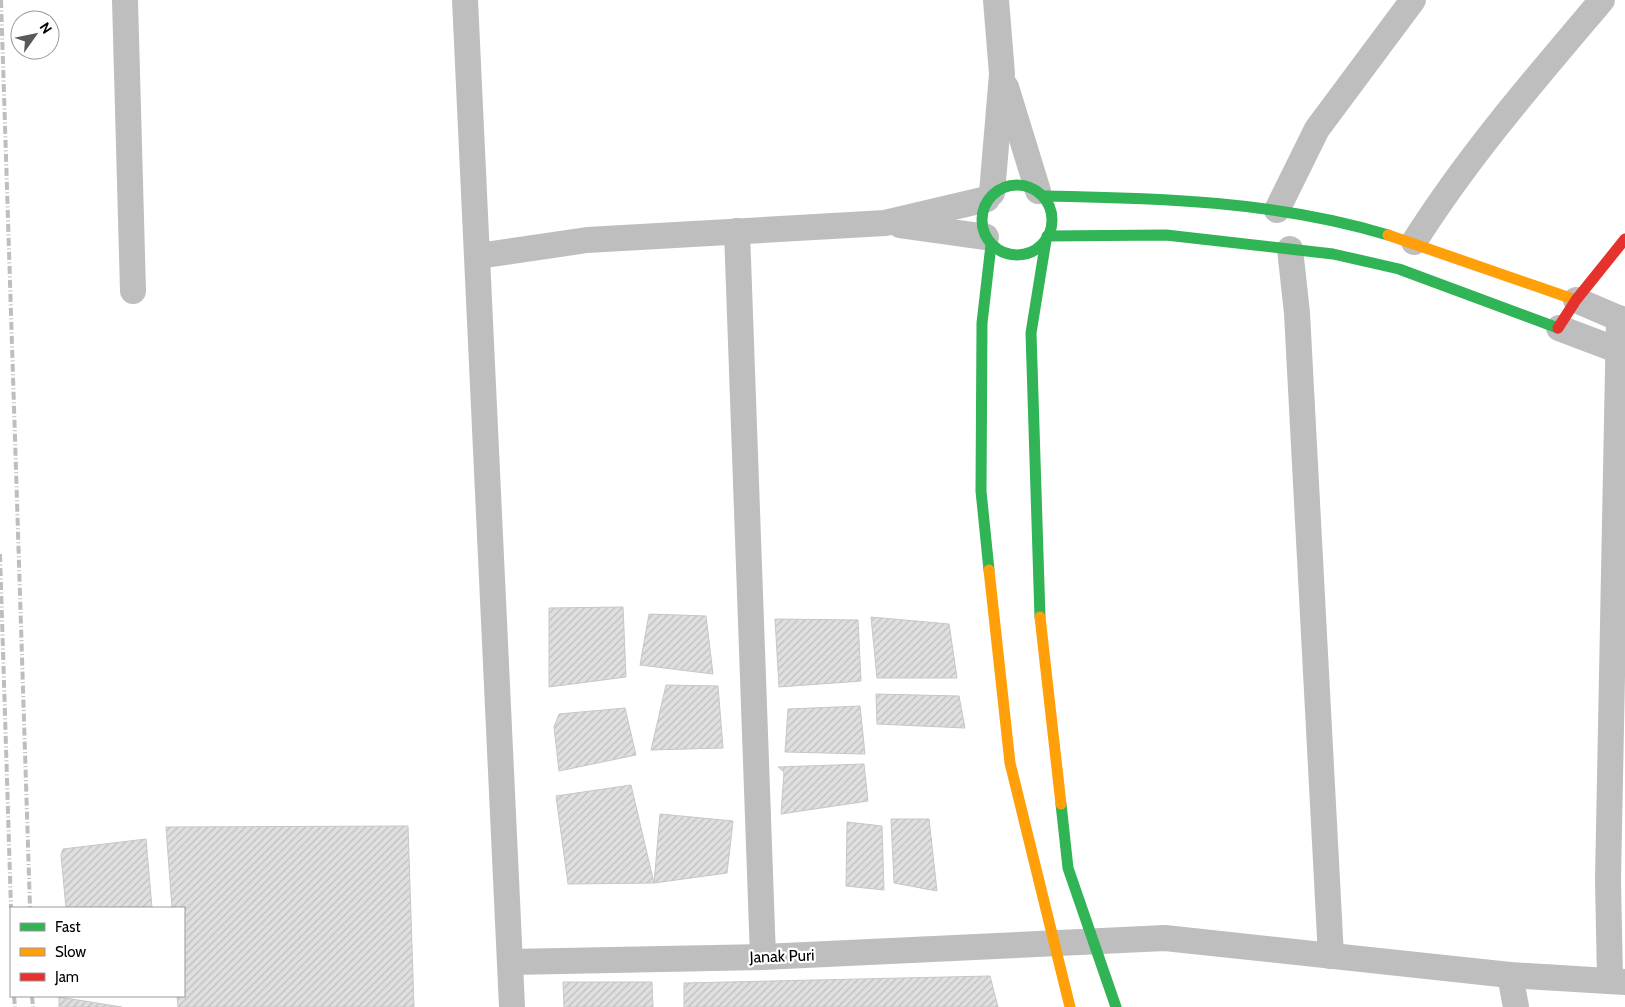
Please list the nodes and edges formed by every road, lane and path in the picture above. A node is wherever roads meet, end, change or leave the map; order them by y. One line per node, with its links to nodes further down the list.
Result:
1 (125, 0): 18 (street)
2 (465, 0): 17 (street)
3 (996, 0): 6 (street)
4 (1413, 0): 9 (street)
5 (1602, 0): 15 (street)
6 (1002, 74): 7 (street); 8 (street)
7 (1041, 194): 8 (street); 9 (street); 12 (street)
8 (990, 196): 10 (street); 14 (street)
9 (1277, 210): 15 (street)
10 (885, 223): 11 (street); 14 (street)
11 (737, 231): 17 (street); 26 (street)
12 (1047, 238): 14 (street); 16 (street); 23 (street)
13 (1625, 239): 19 (street)
14 (989, 241): 24 (street)
15 (1414, 242): 19 (street)
16 (1290, 249): 21 (street); 25 (street)
17 (478, 256): 27 (street)
18 (133, 291)
19 (1576, 300): 20 (street); 21 (street)
20 (1622, 320): 22 (street)
21 (1559, 328): 22 (street)
22 (1622, 352): 29 (street)
23 (1093, 943): 24 (street, Janak Puri); 25 (street, Janak Puri); 32 (street)
24 (1054, 945): 26 (street, Janak Puri); 31 (street)
25 (1331, 956): 28 (street, Janak Puri)
26 (763, 957): 27 (street, Janak Puri)
27 (511, 962): 30 (street)
28 (1510, 975): 29 (street, Janak Puri); 33 (street)
29 (1618, 981)
30 (512, 1007)
31 (1070, 1007)
32 (1116, 1007)
33 (1516, 1007)

